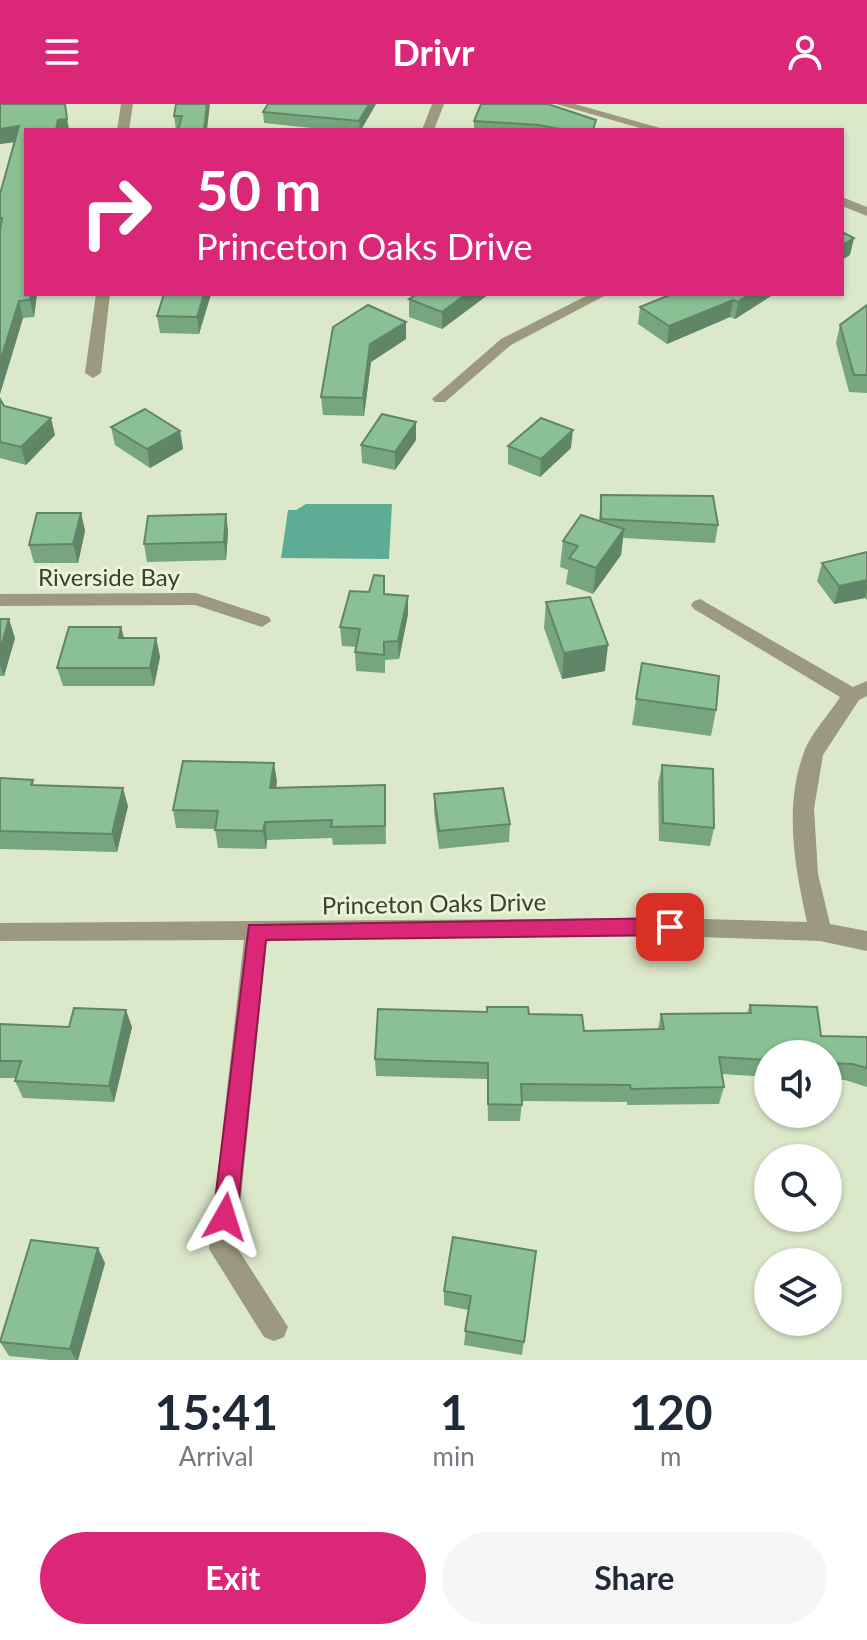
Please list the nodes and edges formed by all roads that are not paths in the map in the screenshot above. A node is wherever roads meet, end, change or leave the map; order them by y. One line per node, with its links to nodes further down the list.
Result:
1 (127, 104): 4 (street)
2 (438, 104): 5 (street)
3 (562, 104): 6 (street)
4 (123, 128)
5 (429, 128)
6 (653, 128)
7 (844, 202): 8 (street)
8 (867, 212)
9 (103, 296): 11 (street)
10 (597, 296): 12 (street)
11 (93, 373)
12 (440, 399)
13 (0, 600): 15 (street, Riverside Bay)
14 (700, 605): 16 (street)
15 (262, 621)
16 (860, 692): 19 (street)
17 (256, 931): 18 (street, Princeton Oaks Drive); 19 (street, Princeton Oaks Drive); 21 (street)
18 (0, 932)
19 (820, 932): 20 (street, Princeton Oaks Drive)
20 (867, 941)
21 (274, 1327)

